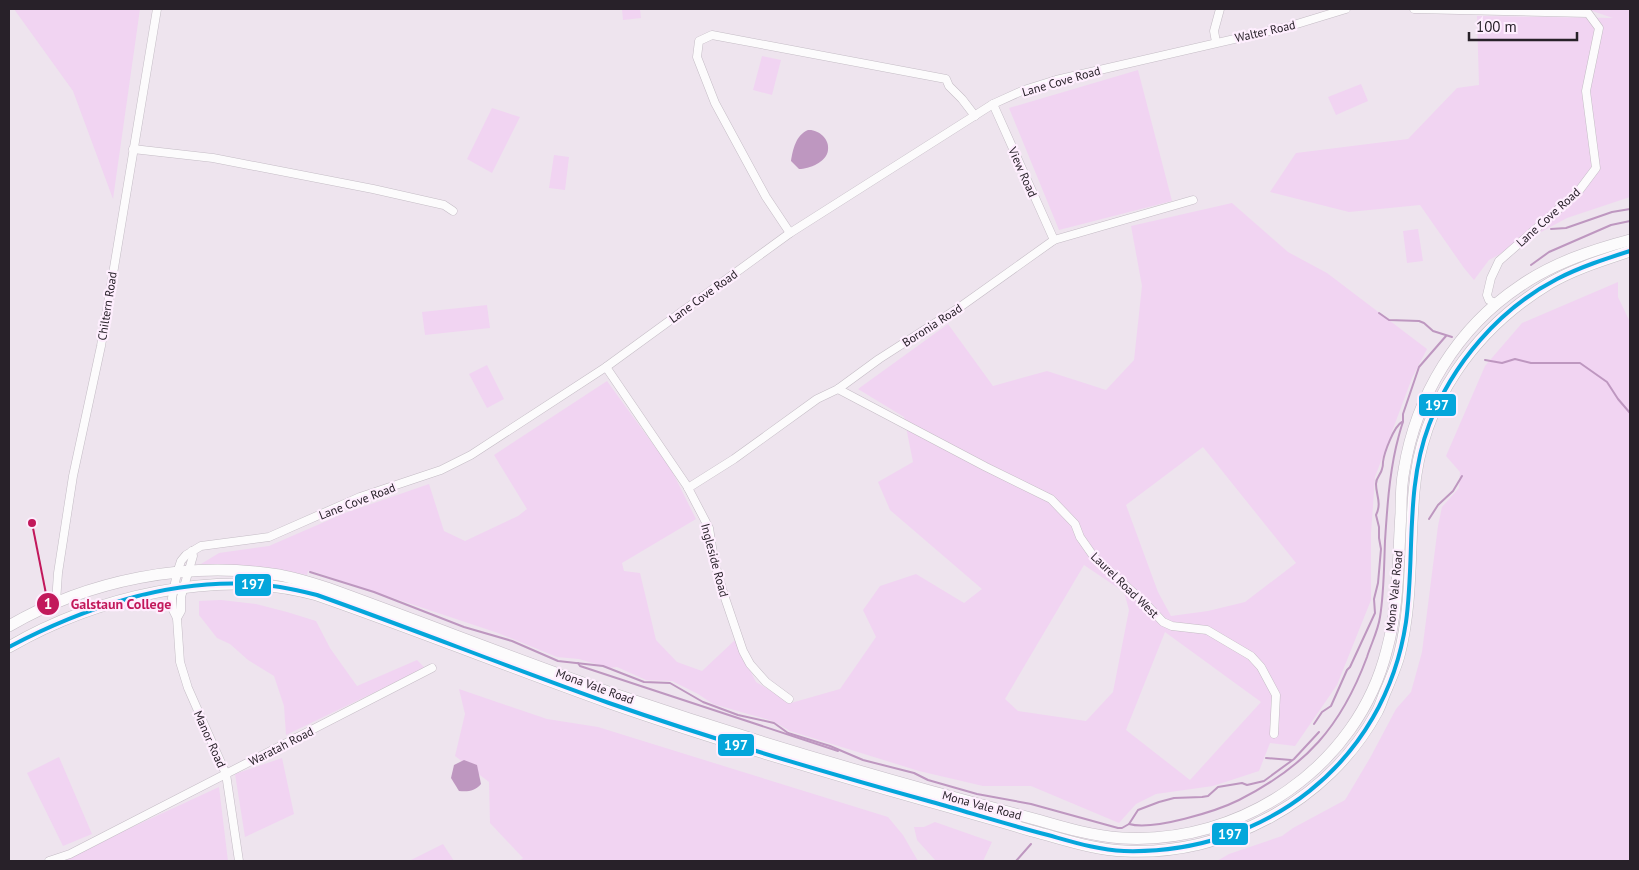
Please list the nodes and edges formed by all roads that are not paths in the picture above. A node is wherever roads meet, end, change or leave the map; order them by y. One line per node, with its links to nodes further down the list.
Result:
1 (157, 9): 8 (street, Chiltern Road)
2 (1220, 9): 5 (street, Walter Road)
3 (1346, 9): 5 (street, Walter Road)
4 (1414, 9): 15 (street, Lane Cove Road)
5 (1216, 42): 6 (street, Lane Cove Road)
6 (993, 104): 7 (street, Lane Cove Road); 12 (street, View Road)
7 (974, 116): 11 (street, Lane Cove Road); 11 (street)
8 (134, 149): 10 (street); 22 (street, Chiltern Road)
9 (1193, 200): 12 (street, Boronia Road)
10 (453, 212)
11 (790, 233): 16 (street, Lane Cove Road)
12 (1054, 240): 17 (street, Boronia Road)
13 (1630, 240): 15 (highway, Mona Vale Road)
14 (1630, 251): 21 (highway, Mona Vale Road)
15 (1497, 304): 20 (highway, Mona Vale Road)
16 (606, 367): 18 (street, Ingleside Road); 19 (street, Lane Cove Road)
17 (838, 389): 18 (street, Boronia Road); 29 (street, Laurel Road West)
18 (688, 488): 28 (street, Ingleside Road)
19 (192, 551): 20 (street); 20 (street)
20 (183, 572): 21 (street); 21 (street); 22 (highway, Mona Vale Road)
21 (178, 589): 23 (highway, Mona Vale Road); 30 (street, Manor Road)
22 (56, 602): 23 (highway); 24 (highway, Mona Vale Road); 25 (highway)
23 (89, 610): 25 (highway, Mona Vale Road)
24 (9, 626)
25 (34, 632): 26 (highway, Mona Vale Road)
26 (9, 647)
27 (432, 668): 30 (street, Waratah Road)
28 (789, 699)
29 (1274, 734)
30 (226, 774): 31 (street, Waratah Road); 32 (street, Manor Road)
31 (48, 861)
32 (239, 861)

